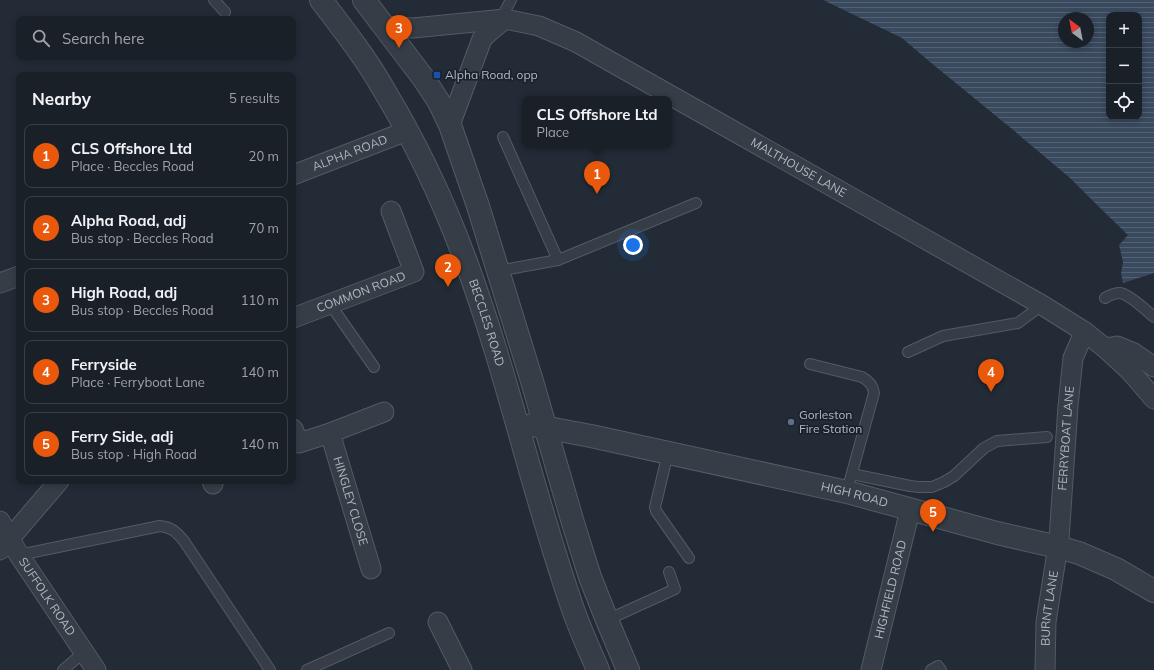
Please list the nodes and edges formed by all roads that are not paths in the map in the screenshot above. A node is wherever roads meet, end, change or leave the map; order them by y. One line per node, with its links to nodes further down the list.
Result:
1 (214, 0): 5 (lane)
2 (321, 0): 11 (street, BECCLES ROAD)
3 (364, 0): 7 (street)
4 (511, 0): 6 (lane)
5 (225, 12)
6 (505, 19): 7 (street, MALTHOUSE LANE); 9 (street, MALTHOUSE LANE); 10 (street)
7 (384, 26): 10 (street)
8 (672, 96): 22 (street, MALTHOUSE LANE)
9 (672, 96)
10 (450, 125): 17 (street)
11 (407, 131): 13 (street, ALPHA ROAD); 33 (street, BECCLES ROAD)
12 (503, 137): 16 (lane)
13 (296, 174)
14 (696, 203): 16 (lane)
15 (391, 211): 21 (street, COMMON ROAD)
16 (558, 260): 17 (lane)
17 (498, 271): 34 (street)
18 (16, 277): 19 (street)
19 (0, 283)
20 (1105, 298): 24 (lane)
21 (330, 304): 23 (street, COMMON ROAD); 29 (lane)
22 (1042, 305): 25 (street, MALTHOUSE LANE); 27 (lane)
23 (296, 317)
24 (1154, 317)
25 (1085, 332): 26 (street, MALTHOUSE LANE); 44 (street, FERRYBOAT LANE)
26 (1104, 348): 30 (street); 31 (street, MALTHOUSE LANE)
27 (908, 352)
28 (810, 364): 39 (lane)
29 (374, 367)
30 (1154, 367)
31 (1154, 399)
32 (384, 412): 35 (street)
33 (517, 424): 34 (street, HIGH ROAD); 59 (street, BECCLES ROAD)
34 (545, 427): 38 (street, HIGH ROAD); 50 (street)
35 (330, 433): 36 (street); 47 (street, HINGLEY CLOSE)
36 (296, 436)
37 (1046, 436): 39 (lane)
38 (668, 452): 39 (street, HIGH ROAD); 46 (lane)
39 (849, 483): 41 (street, HIGH ROAD)
40 (56, 484): 43 (street)
41 (910, 510): 44 (street, HIGH ROAD); 61 (street, HIGHFIELD ROAD)
42 (0, 521): 43 (street, SUFFOLK ROAD)
43 (5, 544): 45 (street, SUFFOLK ROAD)
44 (1058, 547): 49 (street, HIGH ROAD); 64 (street, BURNT LANE)
45 (19, 555): 53 (street, SUFFOLK ROAD); 56 (lane)
46 (689, 558)
47 (370, 569)
48 (669, 572): 50 (lane)
49 (1154, 591)
50 (607, 620): 60 (street)
51 (438, 622): 58 (street)
52 (389, 633): 57 (lane)
53 (84, 652): 54 (lane); 55 (street, SUFFOLK ROAD)
54 (63, 670)
55 (96, 670)
56 (270, 670)
57 (307, 670)
58 (462, 670)
59 (598, 670)
60 (628, 670)
61 (871, 670)
62 (931, 670): 63 (lane)
63 (941, 670)
64 (1045, 670)

